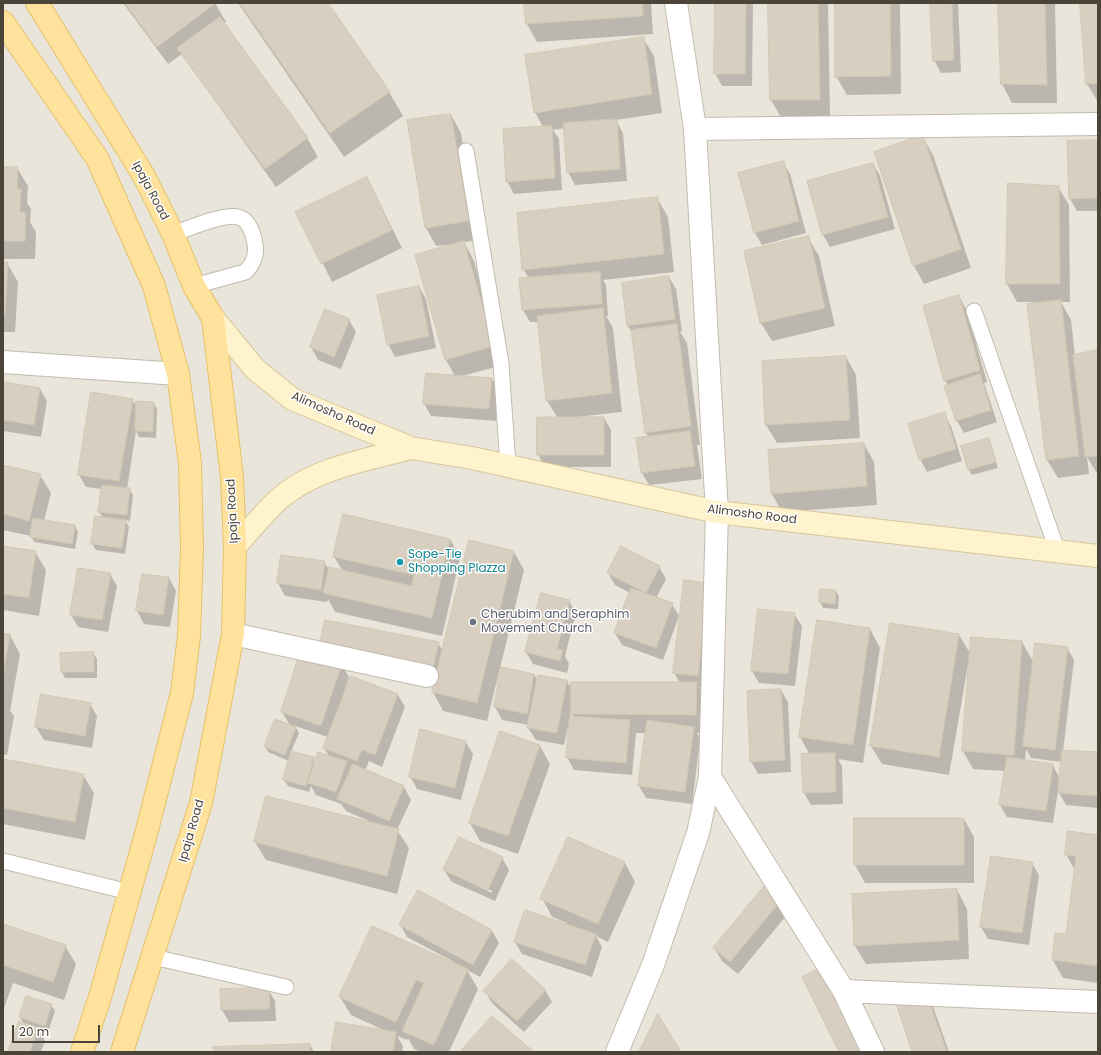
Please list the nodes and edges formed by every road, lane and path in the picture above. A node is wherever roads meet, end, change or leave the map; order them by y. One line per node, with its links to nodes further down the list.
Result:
1 (36, 3): 7 (main road, Ipaja Road)
2 (676, 3): 5 (street)
3 (6, 34): 12 (main road)
4 (1098, 124): 5 (street)
5 (695, 129): 15 (street)
6 (466, 151): 14 (lane)
7 (172, 234): 8 (main road, Ipaja Road); 8 (lane)
8 (194, 286): 10 (main road, Ipaja Road)
9 (974, 311): 17 (lane)
10 (212, 318): 13 (main road, Alimosho Road); 16 (main road, Ipaja Road)
11 (3, 362): 12 (street)
12 (178, 374): 23 (main road)
13 (411, 448): 14 (main road, Alimosho Road); 16 (main road, Alimosho Road)
14 (508, 466): 15 (main road, Alimosho Road)
15 (717, 512): 17 (main road, Alimosho Road); 21 (street)
16 (235, 547): 19 (main road, Ipaja Road)
17 (1057, 550): 18 (main road, Alimosho Road)
18 (1098, 556)
19 (233, 634): 20 (street); 24 (main road, Ipaja Road)
20 (427, 676)
21 (710, 777): 26 (street); 30 (street)
22 (3, 861): 23 (lane)
23 (130, 892): 28 (main road)
24 (153, 957): 25 (lane); 29 (main road, Ipaja Road)
25 (286, 987)
26 (844, 991): 27 (street); 31 (street)
27 (1098, 1002)
28 (82, 1052)
29 (122, 1052)
30 (618, 1052)
31 (873, 1052)

